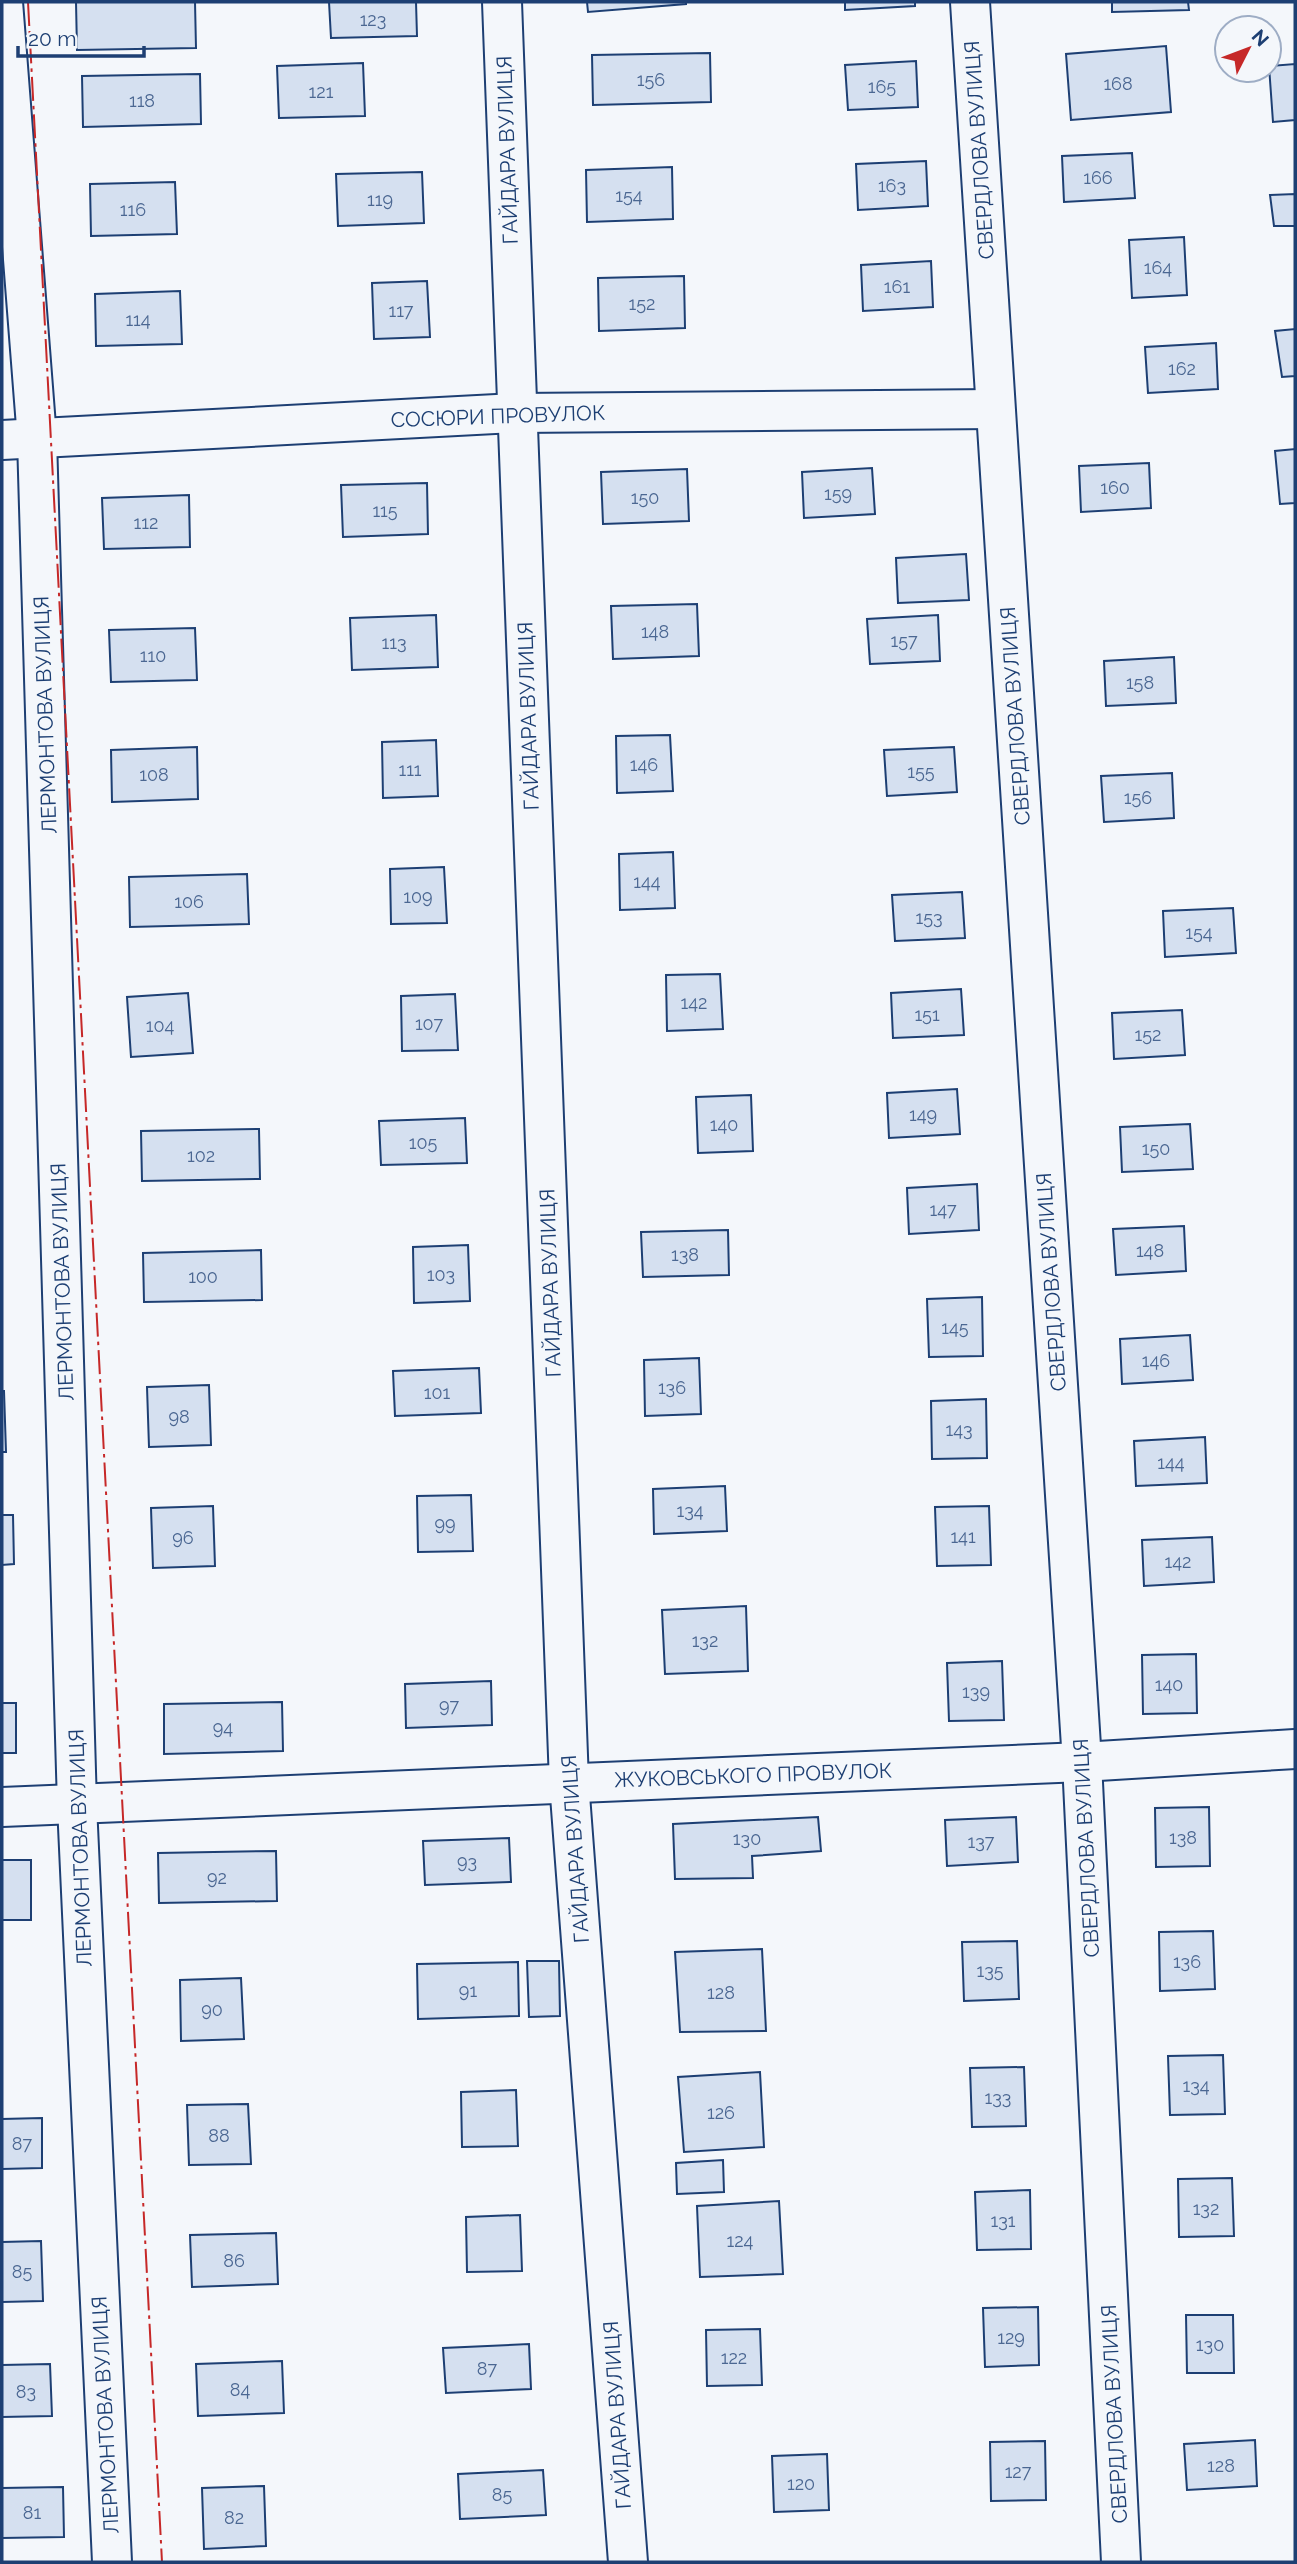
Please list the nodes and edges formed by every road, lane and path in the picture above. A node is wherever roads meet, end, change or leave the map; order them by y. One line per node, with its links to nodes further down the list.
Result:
1 (3, 2): 6 (street, ЛЕРМОНТОВА ВУЛИЦЯ)
2 (502, 2): 5 (street, ГАЙДАРА ВУЛИЦЯ)
3 (970, 2): 4 (street, СВЕРДЛОВА ВУЛИЦЯ)
4 (995, 409): 5 (street, СОСЮРИ ПРОВУЛОК); 8 (street, СВЕРДЛОВА ВУЛИЦЯ)
5 (516, 413): 6 (street, СОСЮРИ ПРОВУЛОК); 9 (street, ГАЙДАРА ВУЛИЦЯ)
6 (19, 439): 10 (street, ЛЕРМОНТОВА ВУЛИЦЯ)
7 (1295, 1749): 8 (street, ЖУКОВСЬКОГО ПРОВУЛОК)
8 (1082, 1762): 9 (street, ЖУКОВСЬКОГО ПРОВУЛОК); 14 (street, СВЕРДЛОВА ВУЛИЦЯ)
9 (569, 1782): 10 (street, ЖУКОВСЬКОГО ПРОВУЛОК); 13 (street, ГАЙДАРА ВУЛИЦЯ)
10 (77, 1805): 11 (street, ЖУКОВСЬКОГО ПРОВУЛОК); 12 (street, ЛЕРМОНТОВА ВУЛИЦЯ)
11 (2, 1807)
12 (112, 2562)
13 (628, 2562)
14 (1121, 2562)

